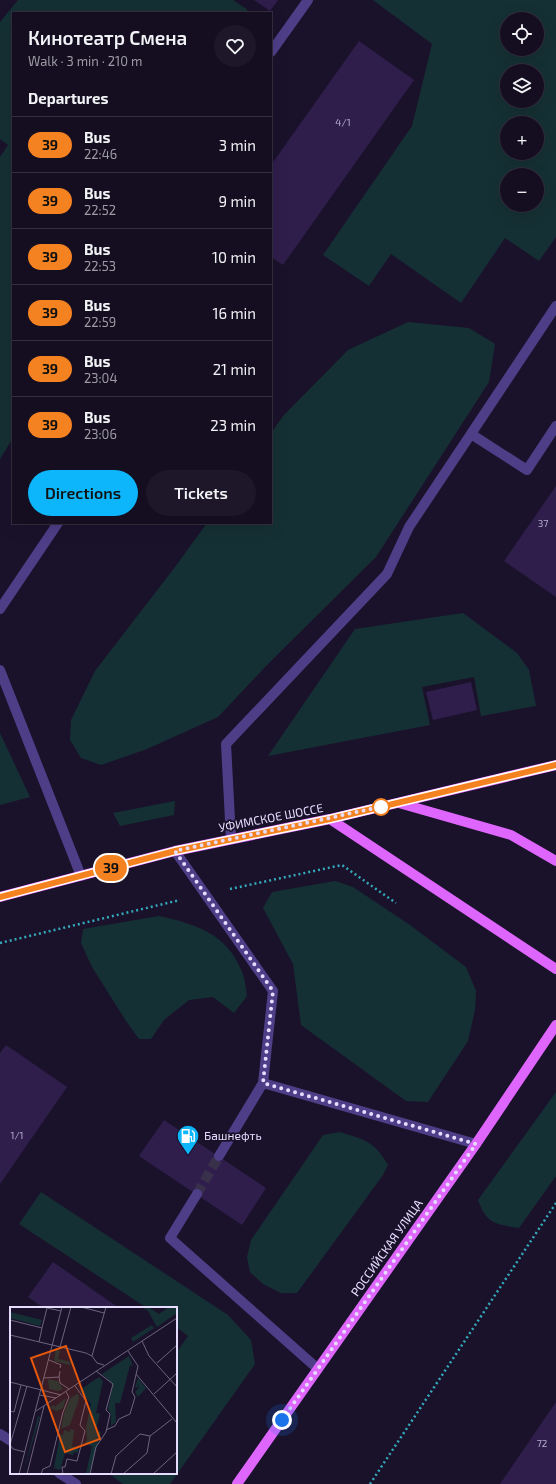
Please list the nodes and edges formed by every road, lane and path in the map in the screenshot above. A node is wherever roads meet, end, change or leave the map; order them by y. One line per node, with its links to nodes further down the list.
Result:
1 (308, 0): 2 (street)
2 (272, 51)
3 (556, 306): 5 (street)
4 (556, 426): 5 (street)
5 (471, 434): 12 (street)
6 (57, 524): 7 (street)
7 (0, 609)
8 (0, 670): 15 (street)
9 (556, 765): 10 (main road)
10 (399, 803): 11 (main road); 14 (main road)
11 (330, 819): 12 (main road, УФИМСКОЕ ШОССЕ); 17 (main road, УФИМСКОЕ ШОССЕ)
12 (231, 839): 13 (main road, УФИМСКОЕ ШОССЕ)
13 (175, 851): 15 (main road, УФИМСКОЕ ШОССЕ); 19 (street)
14 (556, 861)
15 (81, 876): 16 (main road, УФИМСКОЕ ШОССЕ)
16 (0, 897)
17 (556, 969)
18 (556, 1025): 20 (main road, РОССИЙСКАЯ УЛИЦА)
19 (263, 1083): 20 (street); 21 (street)
20 (476, 1144): 24 (main road, РОССИЙСКАЯ УЛИЦА)
21 (219, 1156)
22 (196, 1194): 24 (street)
23 (556, 1203): 30 (path)
24 (318, 1369): 29 (main road, РОССИЙСКАЯ УЛИЦА)
25 (0, 1434): 26 (street)
26 (10, 1440)
27 (61, 1474): 28 (street)
28 (76, 1484)
29 (237, 1484)
30 (370, 1484)

